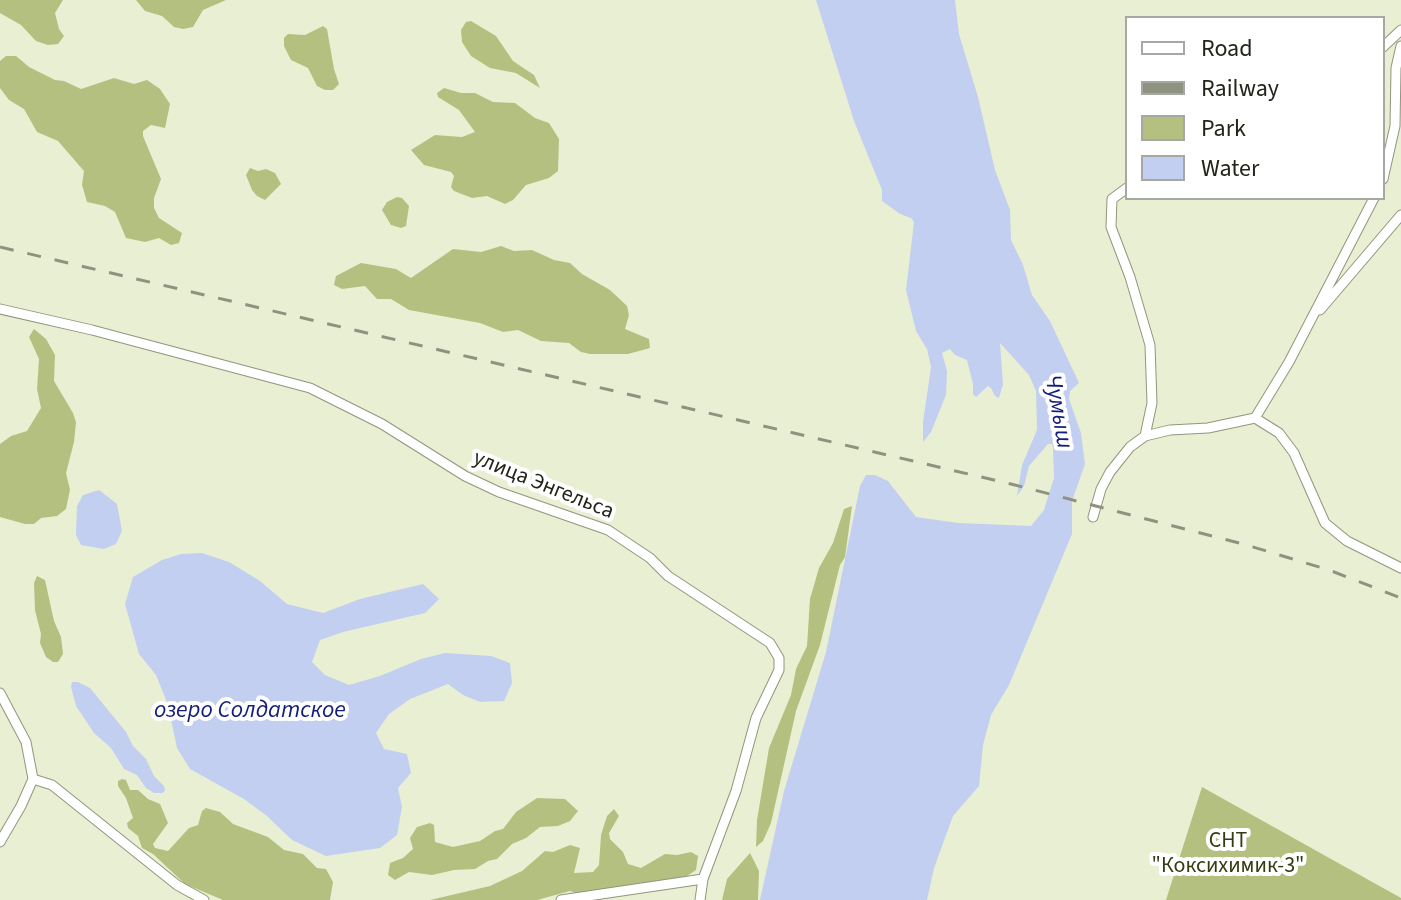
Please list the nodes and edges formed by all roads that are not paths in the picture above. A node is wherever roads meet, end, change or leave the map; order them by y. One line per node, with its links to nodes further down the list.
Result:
1 (1401, 30): 2 (street)
2 (1385, 45)
3 (1401, 46): 4 (street)
4 (1385, 170)
5 (1125, 189): 11 (street)
6 (1373, 200): 9 (street)
7 (1401, 215): 9 (street)
8 (0, 309): 17 (street, улица Энгельса)
9 (1310, 322): 10 (street)
10 (1255, 418): 11 (street); 13 (street)
11 (1145, 436): 12 (street)
12 (1093, 517)
13 (1401, 568)
14 (0, 693): 15 (street)
15 (33, 779): 16 (street); 18 (street)
16 (0, 842)
17 (703, 879): 19 (street); 20 (street, улица Энгельса)
18 (204, 900)
19 (561, 900)
20 (700, 900)

